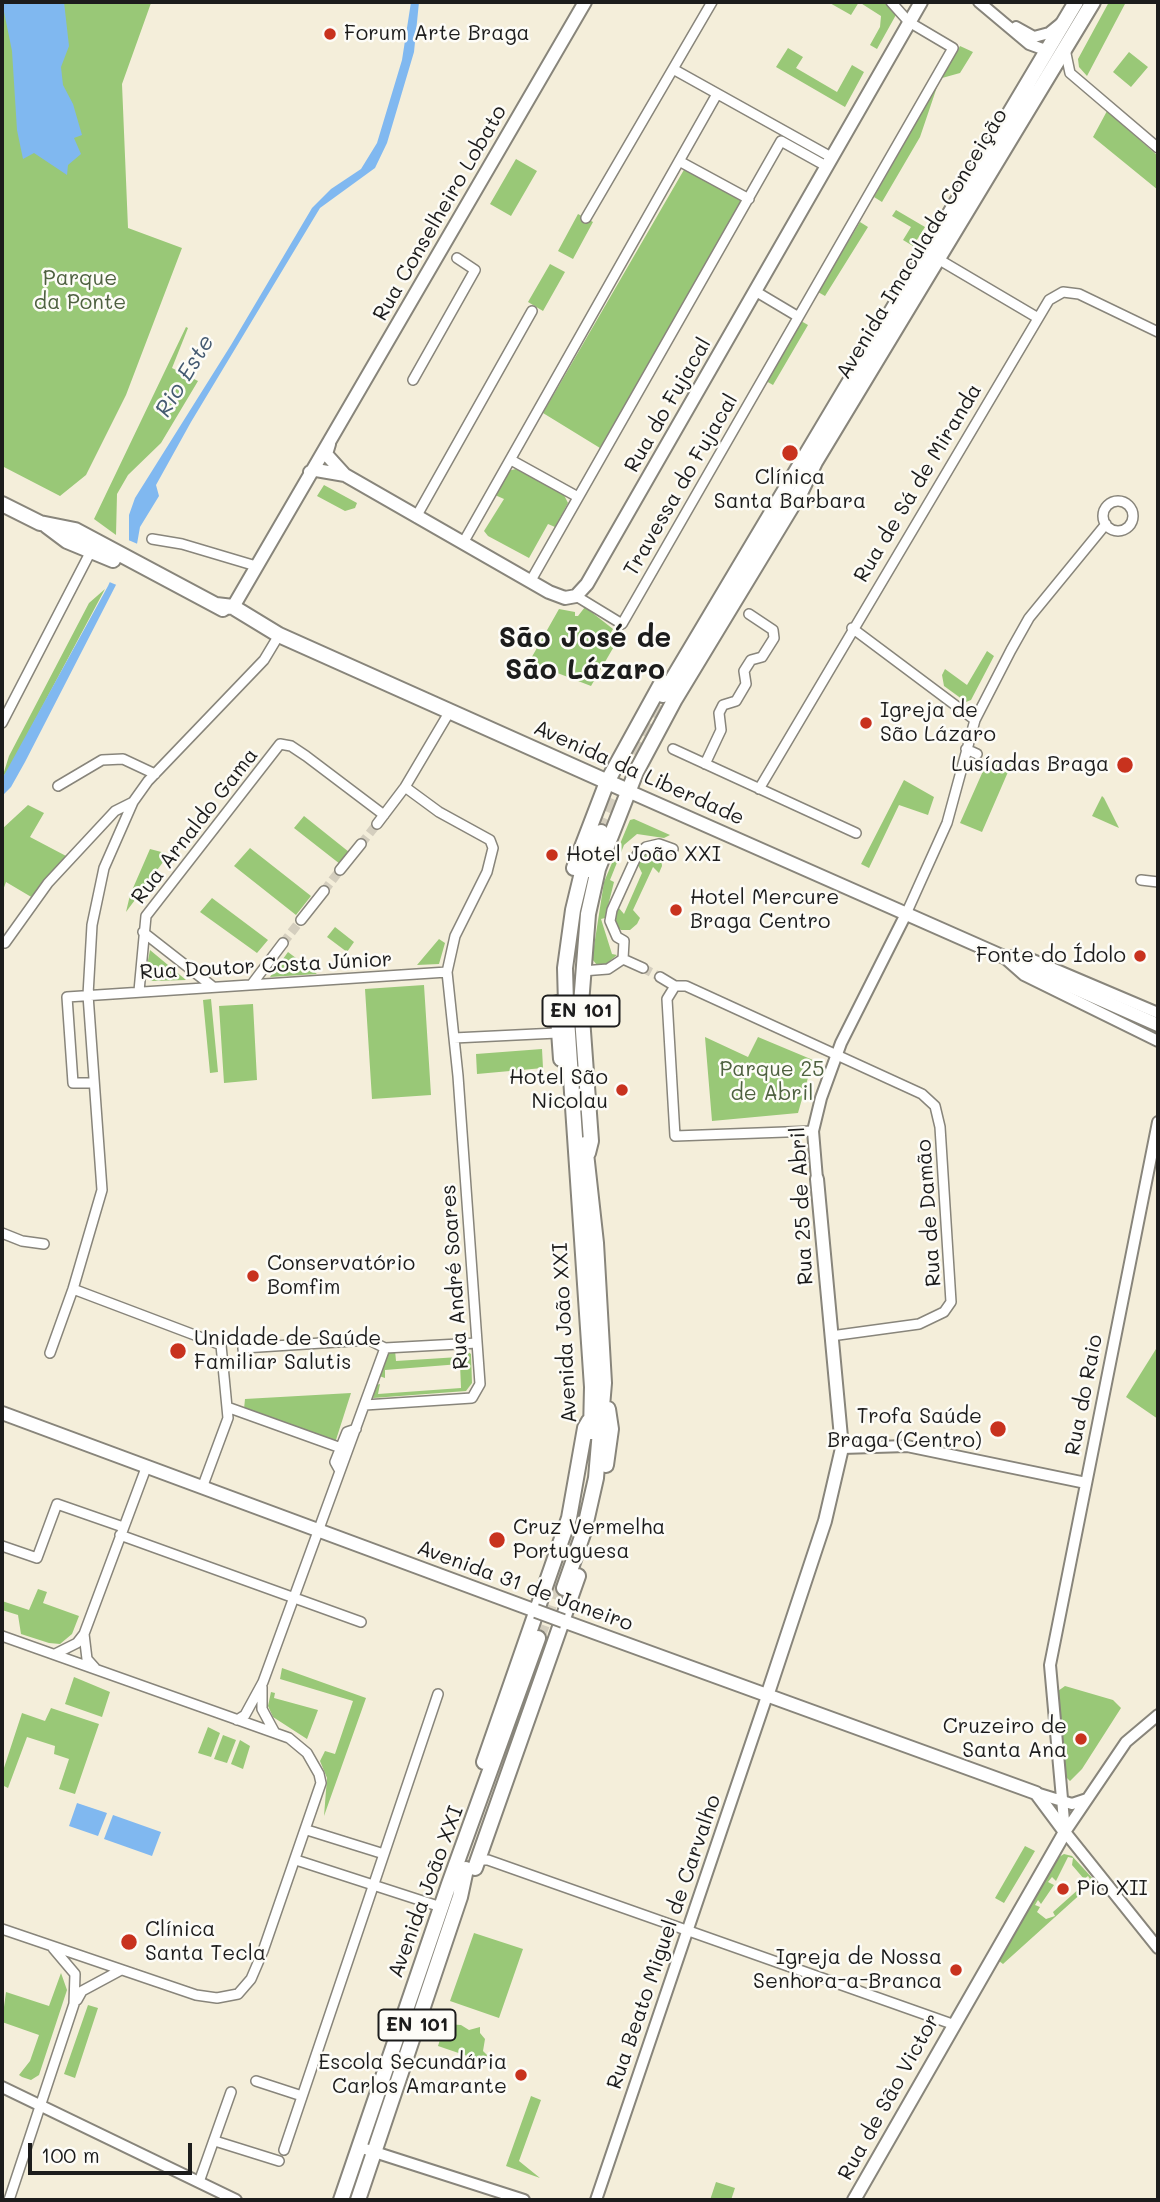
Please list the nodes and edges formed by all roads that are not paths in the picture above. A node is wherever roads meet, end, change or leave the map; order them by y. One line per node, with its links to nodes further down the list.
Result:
1 (585, 2): 28 (main road, Rua Conselheiro Lobato)
2 (712, 2): 13 (street)
3 (891, 2): 10 (street)
4 (921, 2): 10 (main road, Rua do Fujacal)
5 (979, 2): 8 (street)
6 (1076, 2): 9 (main road, Avenida Imaculada Conceição)
7 (1093, 2): 11 (main road, Avenida Imaculada Conceição)
8 (998, 18): 9 (street); 12 (street)
9 (1068, 18): 12 (main road, Avenida Imaculada Conceição)
10 (909, 22): 17 (main road, Rua do Fujacal); 24 (street, Travessa do Fujacal)
11 (1065, 48): 12 (main road); 15 (street); 21 (main road, Avenida Imaculada Conceição)
12 (1048, 51): 29 (main road, Avenida Imaculada Conceição)
13 (673, 69): 14 (street); 19 (street)
14 (717, 93): 16 (street); 17 (street)
15 (1158, 148)
16 (679, 161): 18 (street); 30 (street)
17 (829, 161): 18 (street); 22 (main road, Rua do Fujacal)
18 (749, 199): 33 (street)
19 (586, 218)
20 (457, 258): 27 (street)
21 (938, 259): 25 (street); 29 (main road, Avenida Imaculada Conceição)
22 (755, 291): 24 (street); 44 (main road, Rua do Fujacal)
23 (532, 311): 35 (street)
24 (797, 316): 44 (street, Travessa do Fujacal)
25 (1038, 318): 26 (street, Rua de Sá de Miranda); 49 (street, Rua de Sá de Miranda)
26 (1158, 332)
27 (413, 380)
28 (328, 443): 31 (main road, Rua Conselheiro Lobato); 32 (main road)
29 (809, 458): 51 (main road, Avenida Imaculada Conceição); 60 (main road, Avenida Imaculada Conceição); 64 (main road, Avenida Imaculada Conceição)
30 (511, 460): 33 (street); 39 (street)
31 (310, 472): 32 (main road); 42 (main road)
32 (345, 475): 35 (main road)
33 (578, 497): 43 (street)
34 (6, 510): 37 (main road)
35 (416, 517): 39 (main road)
36 (1106, 524): 53 (street, Rua 25 de Abril)
37 (45, 525): 40 (main road, Avenida da Liberdade); 41 (main road)
38 (152, 539): 42 (street)
39 (463, 543): 43 (main road)
40 (91, 551): 41 (main road, Avenida da Liberdade); 54 (street)
41 (107, 554): 45 (main road, Avenida da Liberdade)
42 (256, 566): 46 (main road)
43 (530, 582): 44 (main road)
44 (576, 596)
45 (216, 605): 46 (main road, Avenida da Liberdade); 48 (main road, Avenida da Liberdade)
46 (233, 607): 48 (main road, Avenida da Liberdade)
47 (749, 614): 58 (street)
48 (260, 625): 50 (main road, Avenida da Liberdade)
49 (852, 628): 53 (street); 63 (street, Rua de Sá de Miranda)
50 (279, 635): 52 (main road, Avenida da Liberdade); 59 (street)
51 (665, 696)
52 (450, 711): 60 (main road, Avenida da Liberdade); 62 (street)
53 (975, 720): 55 (street, Rua 25 de Abril)
54 (2, 723)
55 (966, 749): 57 (street); 75 (street, Rua 25 de Abril)
56 (673, 750): 58 (street)
57 (977, 754)
58 (705, 764): 63 (street)
59 (155, 774): 61 (street); 65 (street)
60 (607, 782): 64 (main road, Avenida da Liberdade); 93 (main road, Avenida João XXI / EN 101)
61 (58, 786)
62 (405, 788): 66 (street); 84 (street)
63 (759, 789): 68 (street)
64 (628, 791): 75 (main road, Avenida da Liberdade); 83 (main road, Avenida João XXI / EN 101)
65 (134, 802): 78 (street); 90 (street)
66 (384, 815): 67 (street); 77 (street, Rua Arnaldo Gama)
67 (377, 824)
68 (856, 833)
69 (361, 844): 71 (street)
70 (673, 849): 81 (street)
71 (340, 870)
72 (1141, 880): 73 (street)
73 (1158, 881)
74 (324, 891): 76 (street)
75 (906, 914): 80 (main road, Avenida da Liberdade); 96 (street, Rua 25 de Abril)
76 (300, 920)
77 (143, 932): 87 (street); 89 (street)
78 (5, 943)
79 (283, 943): 86 (street)
80 (1002, 956): 91 (street, Avenida da Liberdade); 92 (main road, Avenida da Liberdade); 95 (street, Avenida da Liberdade)
81 (622, 959): 82 (street); 83 (street)
82 (643, 968)
83 (582, 971): 101 (main road, Avenida João XXI / EN 101)
84 (447, 972): 86 (street, Rua Doutor Costa Júnior); 94 (street, Rua André Soares)
85 (660, 977): 88 (street)
86 (252, 984): 87 (street, Rua Doutor Costa Júnior)
87 (212, 986): 89 (street, Rua Doutor Costa Júnior)
88 (675, 986): 96 (street); 100 (street)
89 (139, 991): 90 (street, Rua Doutor Costa Júnior)
90 (88, 995): 97 (street); 97 (street)
91 (1158, 1013)
92 (1158, 1025)
93 (557, 1032): 94 (street); 98 (main road, Avenida João XXI / EN 101)
94 (454, 1038): 107 (street, Rua André Soares)
95 (1158, 1041)
96 (835, 1056): 100 (street, Rua 25 de Abril); 106 (street, Rua de Damão)
97 (94, 1083): 105 (street)
98 (574, 1116): 101 (main road, Avenida João XXI); 115 (main road, Avenida João XXI / EN 101)
99 (1158, 1122): 121 (street, Rua do Raio)
100 (813, 1132): 102 (street, Rua 25 de Abril)
101 (588, 1153): 111 (main road, Avenida João XXI / EN 101)
102 (817, 1179): 106 (main road, Rua 25 de Abril)
103 (2, 1233): 104 (street)
104 (44, 1244)
105 (74, 1290): 109 (street); 113 (street)
106 (831, 1336): 118 (main road, Rua 25 de Abril)
107 (477, 1343): 108 (street); 112 (street, Rua André Soares)
108 (385, 1348): 110 (street); 112 (street)
109 (50, 1353)
110 (244, 1359)
111 (604, 1383): 115 (main road, Avenida João XXI / EN 101); 128 (main road)
112 (365, 1405): 116 (street)
113 (226, 1407): 117 (street); 122 (street)
114 (2, 1413): 119 (main road, Avenida 31 de Janeiro)
115 (592, 1418): 127 (main road)
116 (356, 1429): 117 (street); 120 (street)
117 (341, 1448): 120 (street)
118 (842, 1448): 121 (street); 136 (main road, Rua 25 de Abril)
119 (146, 1468): 122 (main road, Avenida 31 de Janeiro); 124 (street)
120 (340, 1471): 123 (street)
121 (1086, 1483): 140 (street, Rua do Raio)
122 (202, 1488): 123 (main road, Avenida 31 de Janeiro)
123 (318, 1529): 126 (street); 127 (main road, Avenida 31 de Janeiro)
124 (122, 1531): 125 (street); 126 (street); 130 (street)
125 (2, 1546)
126 (294, 1595): 129 (street); 134 (street)
127 (536, 1611): 128 (main road, Avenida 31 de Janeiro, bridge); 150 (main road)
128 (563, 1621): 136 (main road, Avenida 31 de Janeiro); 148 (main road)
129 (361, 1622)
130 (84, 1634): 132 (street); 133 (street)
131 (2, 1636): 132 (street)
132 (55, 1654): 133 (street)
133 (97, 1669): 138 (street)
134 (262, 1682): 138 (street); 139 (street)
135 (438, 1694): 146 (street)
136 (767, 1696): 141 (main road, Avenida 31 de Janeiro); 153 (street, Rua Beato Miguel de Carvalho)
137 (1158, 1715): 142 (street)
138 (237, 1720): 139 (street)
139 (276, 1734): 144 (street)
140 (1057, 1770): 141 (street); 143 (street, Rua do Raio)
141 (1036, 1793): 143 (street); 145 (main road)
142 (1087, 1799): 143 (street); 145 (street)
143 (1061, 1800): 145 (street, Rua do Raio)
144 (307, 1830): 146 (street); 147 (street)
145 (1065, 1832): 155 (street); 158 (main road, Rua de São Victor)
146 (384, 1854): 149 (street)
147 (296, 1860): 149 (street); 156 (street)
148 (472, 1867): 150 (main road, Avenida João XXI / EN 101); 153 (street); 167 (main road, Avenida João XXI / EN 101)
149 (374, 1884): 151 (street); 162 (street)
150 (449, 1884): 151 (main road, Avenida João XXI / EN 101)
151 (441, 1907): 165 (main road, Avenida João XXI / EN 101)
152 (2, 1929): 154 (street)
153 (690, 1930): 158 (street); 175 (street, Rua Beato Miguel de Carvalho)
154 (49, 1944): 156 (street); 157 (street)
155 (1158, 1948)
156 (121, 1970): 157 (street)
157 (74, 2004): 163 (street)
158 (952, 2024): 176 (main road, Rua de São Victor)
159 (256, 2081): 162 (street)
160 (2, 2087): 163 (street)
161 (231, 2092): 164 (street)
162 (302, 2096): 166 (street)
163 (40, 2106): 169 (street); 170 (street)
164 (215, 2141): 168 (street); 169 (street)
165 (359, 2147): 167 (street); 172 (main road, Avenida João XXI / EN 101)
166 (284, 2150)
167 (373, 2152): 173 (main road, Avenida João XXI / EN 101); 174 (street)
168 (279, 2161)
169 (199, 2182): 171 (street)
170 (9, 2200)
171 (236, 2200)
172 (341, 2200)
173 (358, 2200)
174 (524, 2200)
175 (596, 2200)
176 (853, 2200)

